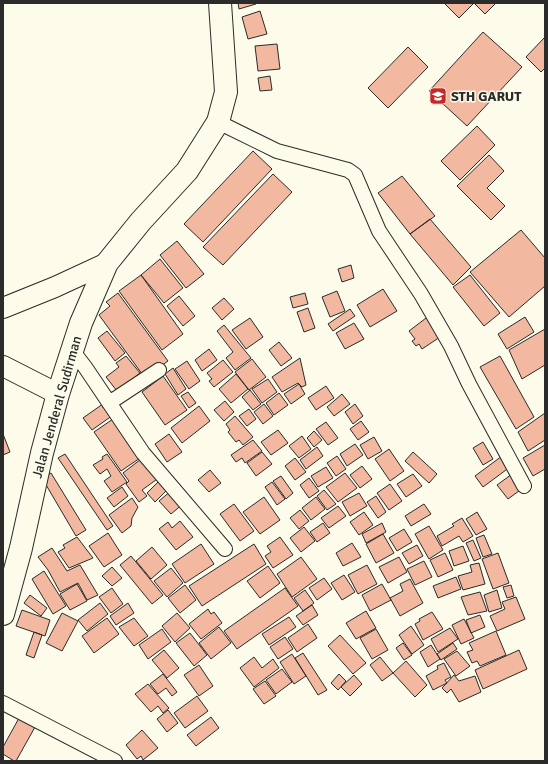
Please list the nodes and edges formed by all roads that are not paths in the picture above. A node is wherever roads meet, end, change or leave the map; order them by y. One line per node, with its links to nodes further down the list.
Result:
1 (220, 3): 2 (main road, Jalan Jenderal Sudirman)
2 (218, 122): 3 (main road, Jalan Jenderal Sudirman); 10 (street)
3 (106, 263): 4 (street); 5 (main road, Jalan Jenderal Sudirman)
4 (3, 308)
5 (72, 350): 8 (main road, Jalan Jenderal Sudirman); 9 (street)
6 (3, 366): 8 (street)
7 (159, 370): 9 (street)
8 (58, 394): 12 (main road, Jalan Jenderal Sudirman)
9 (110, 403): 11 (street)
10 (524, 486)
11 (225, 549)
12 (3, 614)
13 (3, 702): 14 (street)
14 (115, 761)

